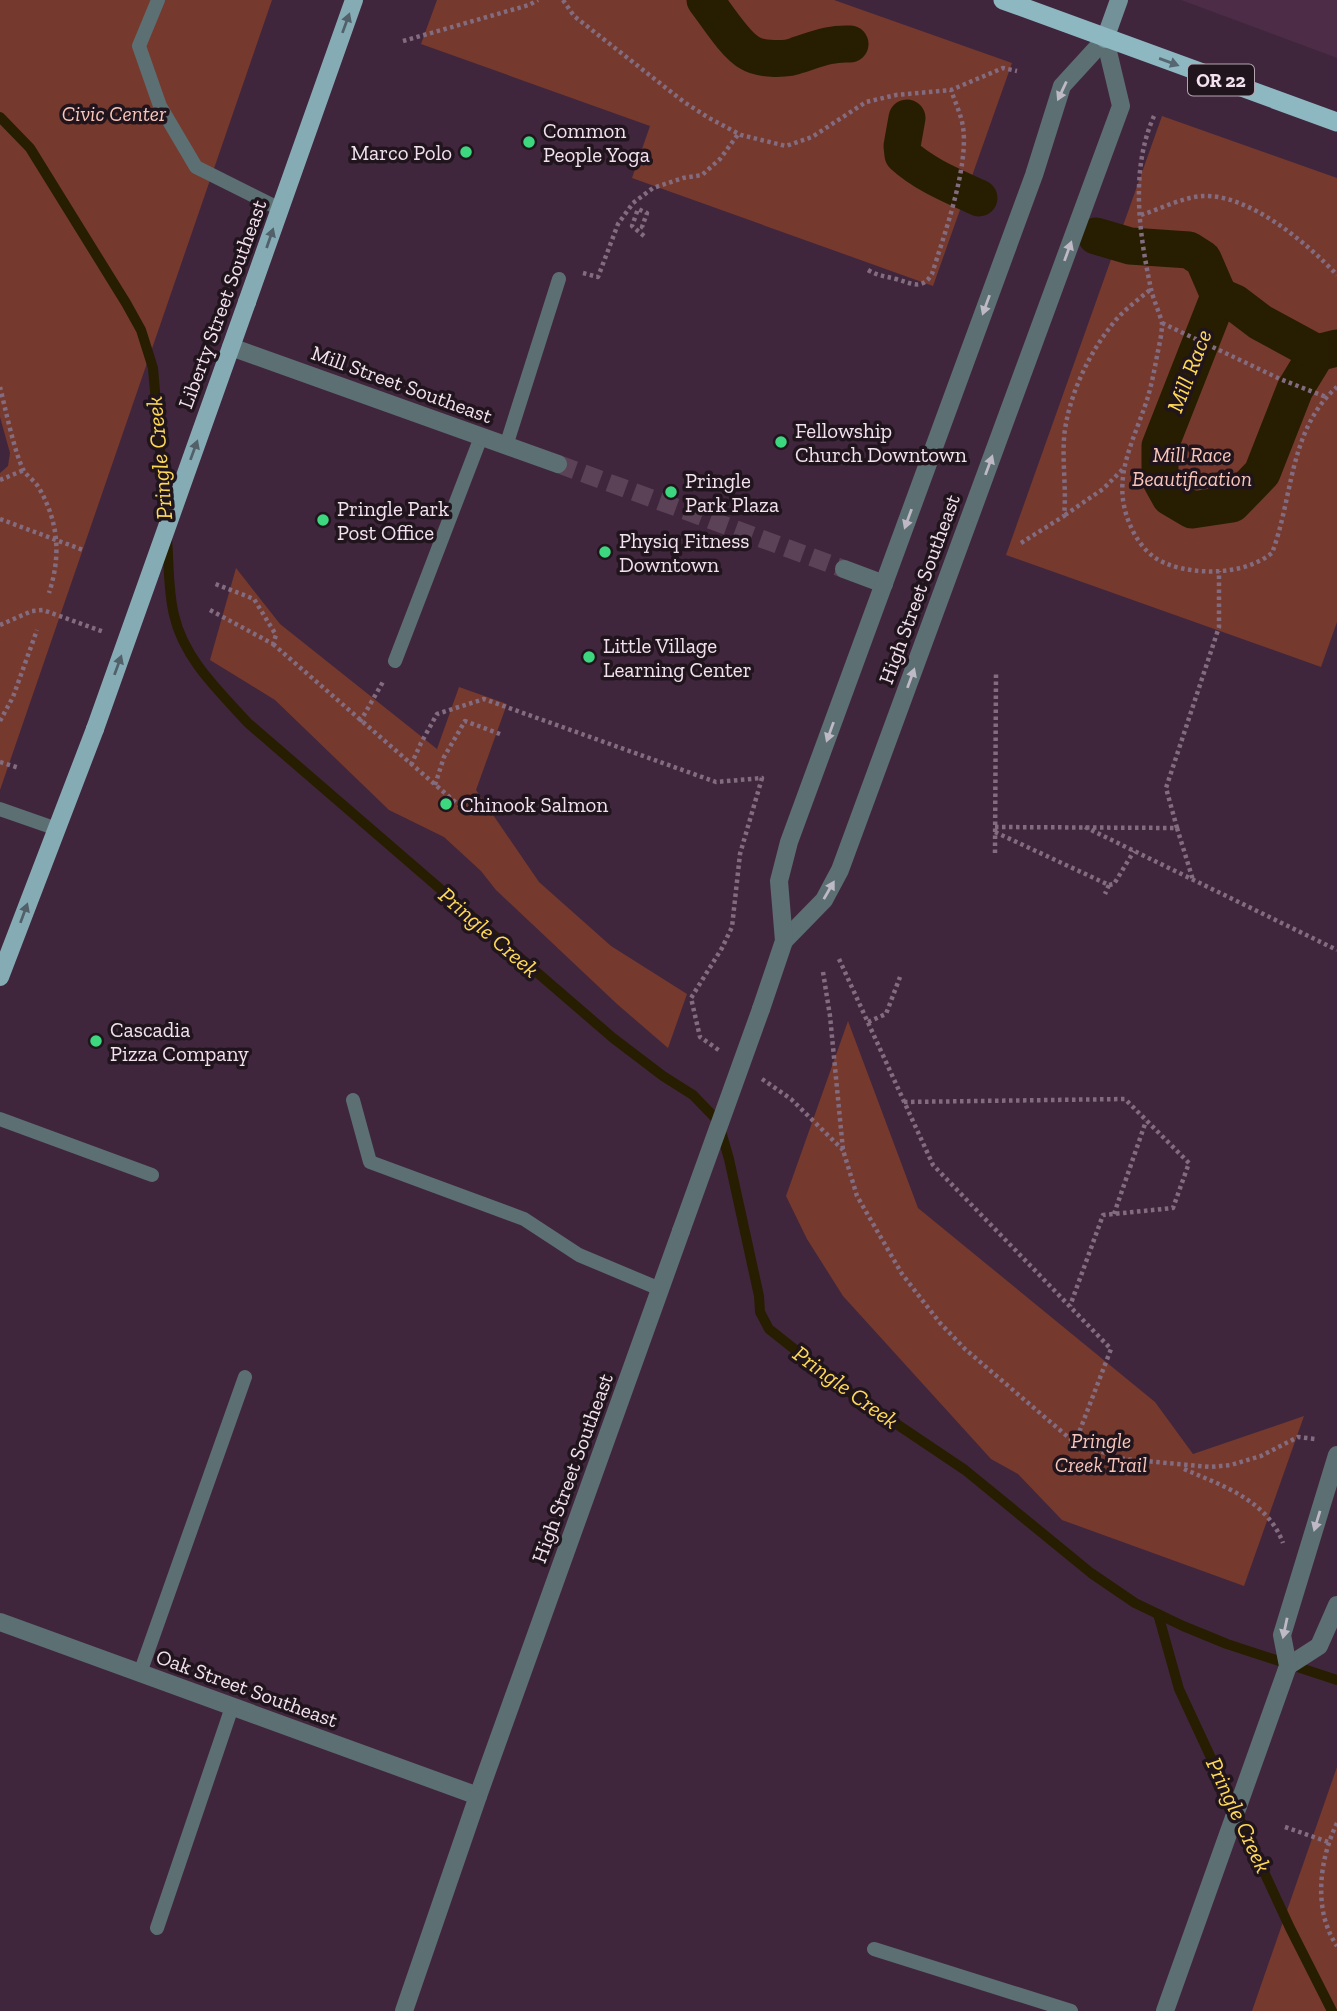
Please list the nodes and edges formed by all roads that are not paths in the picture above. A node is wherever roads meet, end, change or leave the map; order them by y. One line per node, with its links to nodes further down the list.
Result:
1 (158, 0): 7 (lane)
2 (354, 0): 7 (main road, Liberty Street Southeast, one-way to 2)
3 (1003, 0): 5 (highway, OR 22)
4 (1119, 0): 5 (main road, High Street Southeast)
5 (1105, 39): 6 (highway, OR 22, one-way to 6); 14 (street, High Street Southeast, one-way to 14); 18 (street, High Street Southeast, one-way to 5)
6 (1337, 122)
7 (280, 209): 9 (main road, Liberty Street Southeast, one-way to 7, bridge)
8 (559, 279): 11 (lane)
9 (231, 347): 10 (street, Mill Street Southeast); 17 (main road, Liberty Street Southeast, one-way to 9, bridge)
10 (481, 437): 11 (street, Mill Street Southeast); 15 (lane)
11 (506, 446): 12 (street, Mill Street Southeast)
12 (558, 464)
13 (844, 569): 14 (street)
14 (884, 584): 18 (street, High Street Southeast, one-way to 18)
15 (395, 661)
16 (0, 809): 17 (lane)
17 (57, 829): 19 (main road, Liberty Street Southeast, one-way to 17)
18 (784, 941): 23 (street, High Street Southeast, bridge)
19 (0, 977)
20 (353, 1100): 23 (lane)
21 (0, 1119): 22 (lane)
22 (152, 1175)
23 (660, 1289): 31 (street, High Street Southeast)
24 (245, 1377): 29 (lane)
25 (1337, 1455): 28 (street, one-way to 28)
26 (1337, 1605): 28 (street)
27 (0, 1622): 29 (street, Oak Street Southeast)
28 (1288, 1666): 36 (street)
29 (140, 1673): 30 (street, Oak Street Southeast)
30 (232, 1707): 31 (street, Oak Street Southeast); 32 (lane)
31 (478, 1796): 34 (street, High Street Southeast)
32 (157, 1928)
33 (874, 1949): 35 (lane)
34 (404, 2011)
35 (1071, 2011)
36 (1165, 2011)

